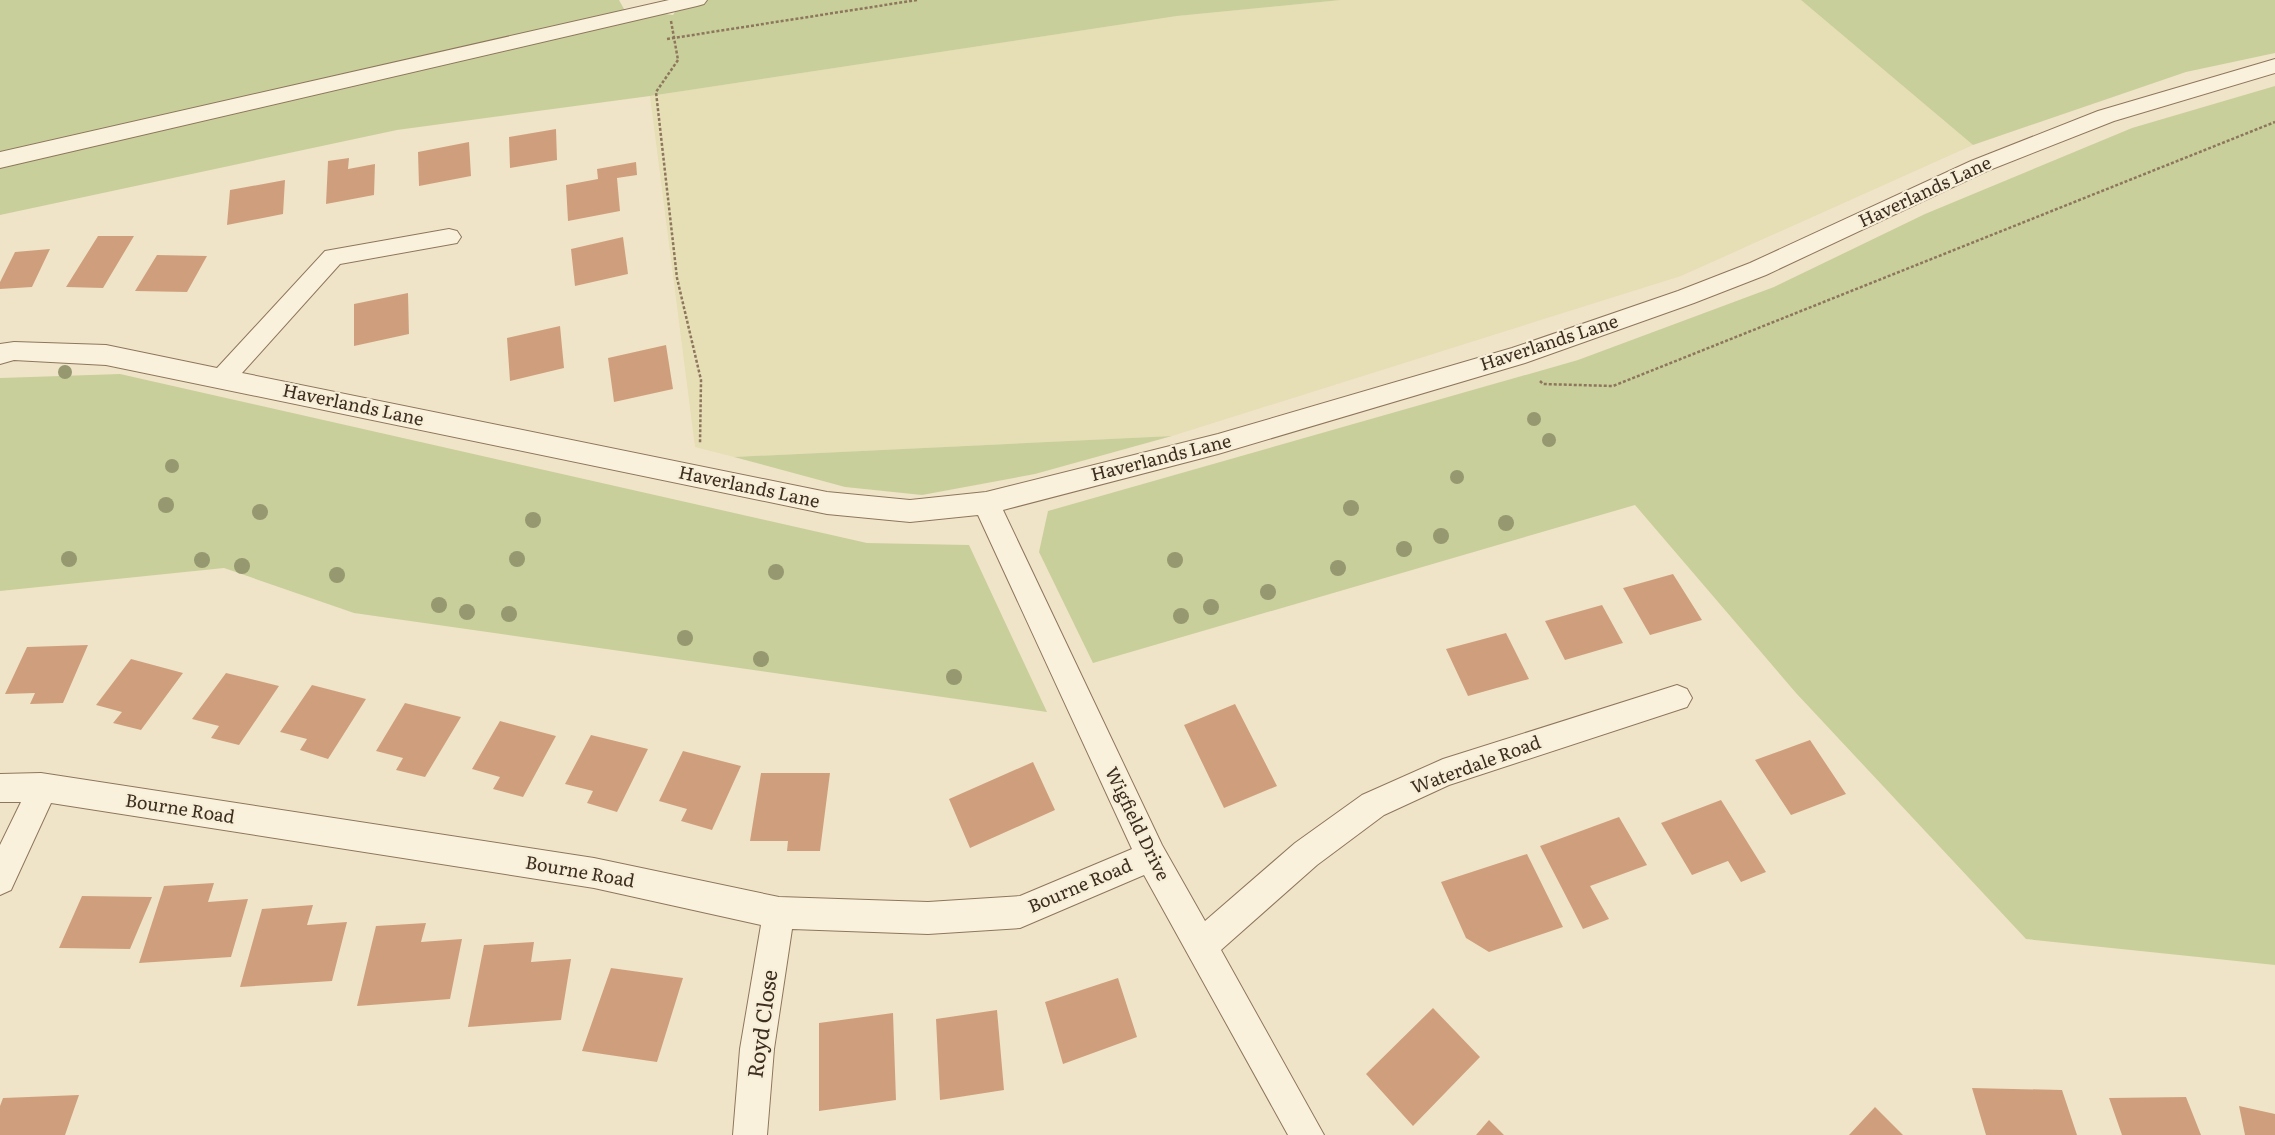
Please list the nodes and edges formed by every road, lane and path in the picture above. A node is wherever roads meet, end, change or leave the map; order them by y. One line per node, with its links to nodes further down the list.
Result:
1 (697, 0): 2 (street)
2 (664, 10): 5 (street); 10 (path, bridge)
3 (2275, 66): 8 (street, Haverlands Lane)
4 (2275, 122): 8 (path)
5 (0, 160)
6 (450, 237): 9 (street)
7 (0, 354): 9 (street, Haverlands Lane)
8 (1516, 356): 11 (street, Haverlands Lane)
9 (224, 378): 11 (street, Haverlands Lane)
10 (702, 436)
11 (986, 503): 15 (street, Wigfield Drive)
12 (1677, 698): 18 (street, Waterdale Road)
13 (41, 787): 14 (street, Bourne Road); 16 (street); 17 (street, Bourne Road)
14 (0, 788)
15 (1151, 856): 17 (street, Bourne Road); 18 (street, Wigfield Drive)
16 (0, 879)
17 (778, 913): 19 (street, Royd Close)
18 (1202, 945): 20 (street, Wigfield Drive)
19 (750, 1135)
20 (1307, 1135)

